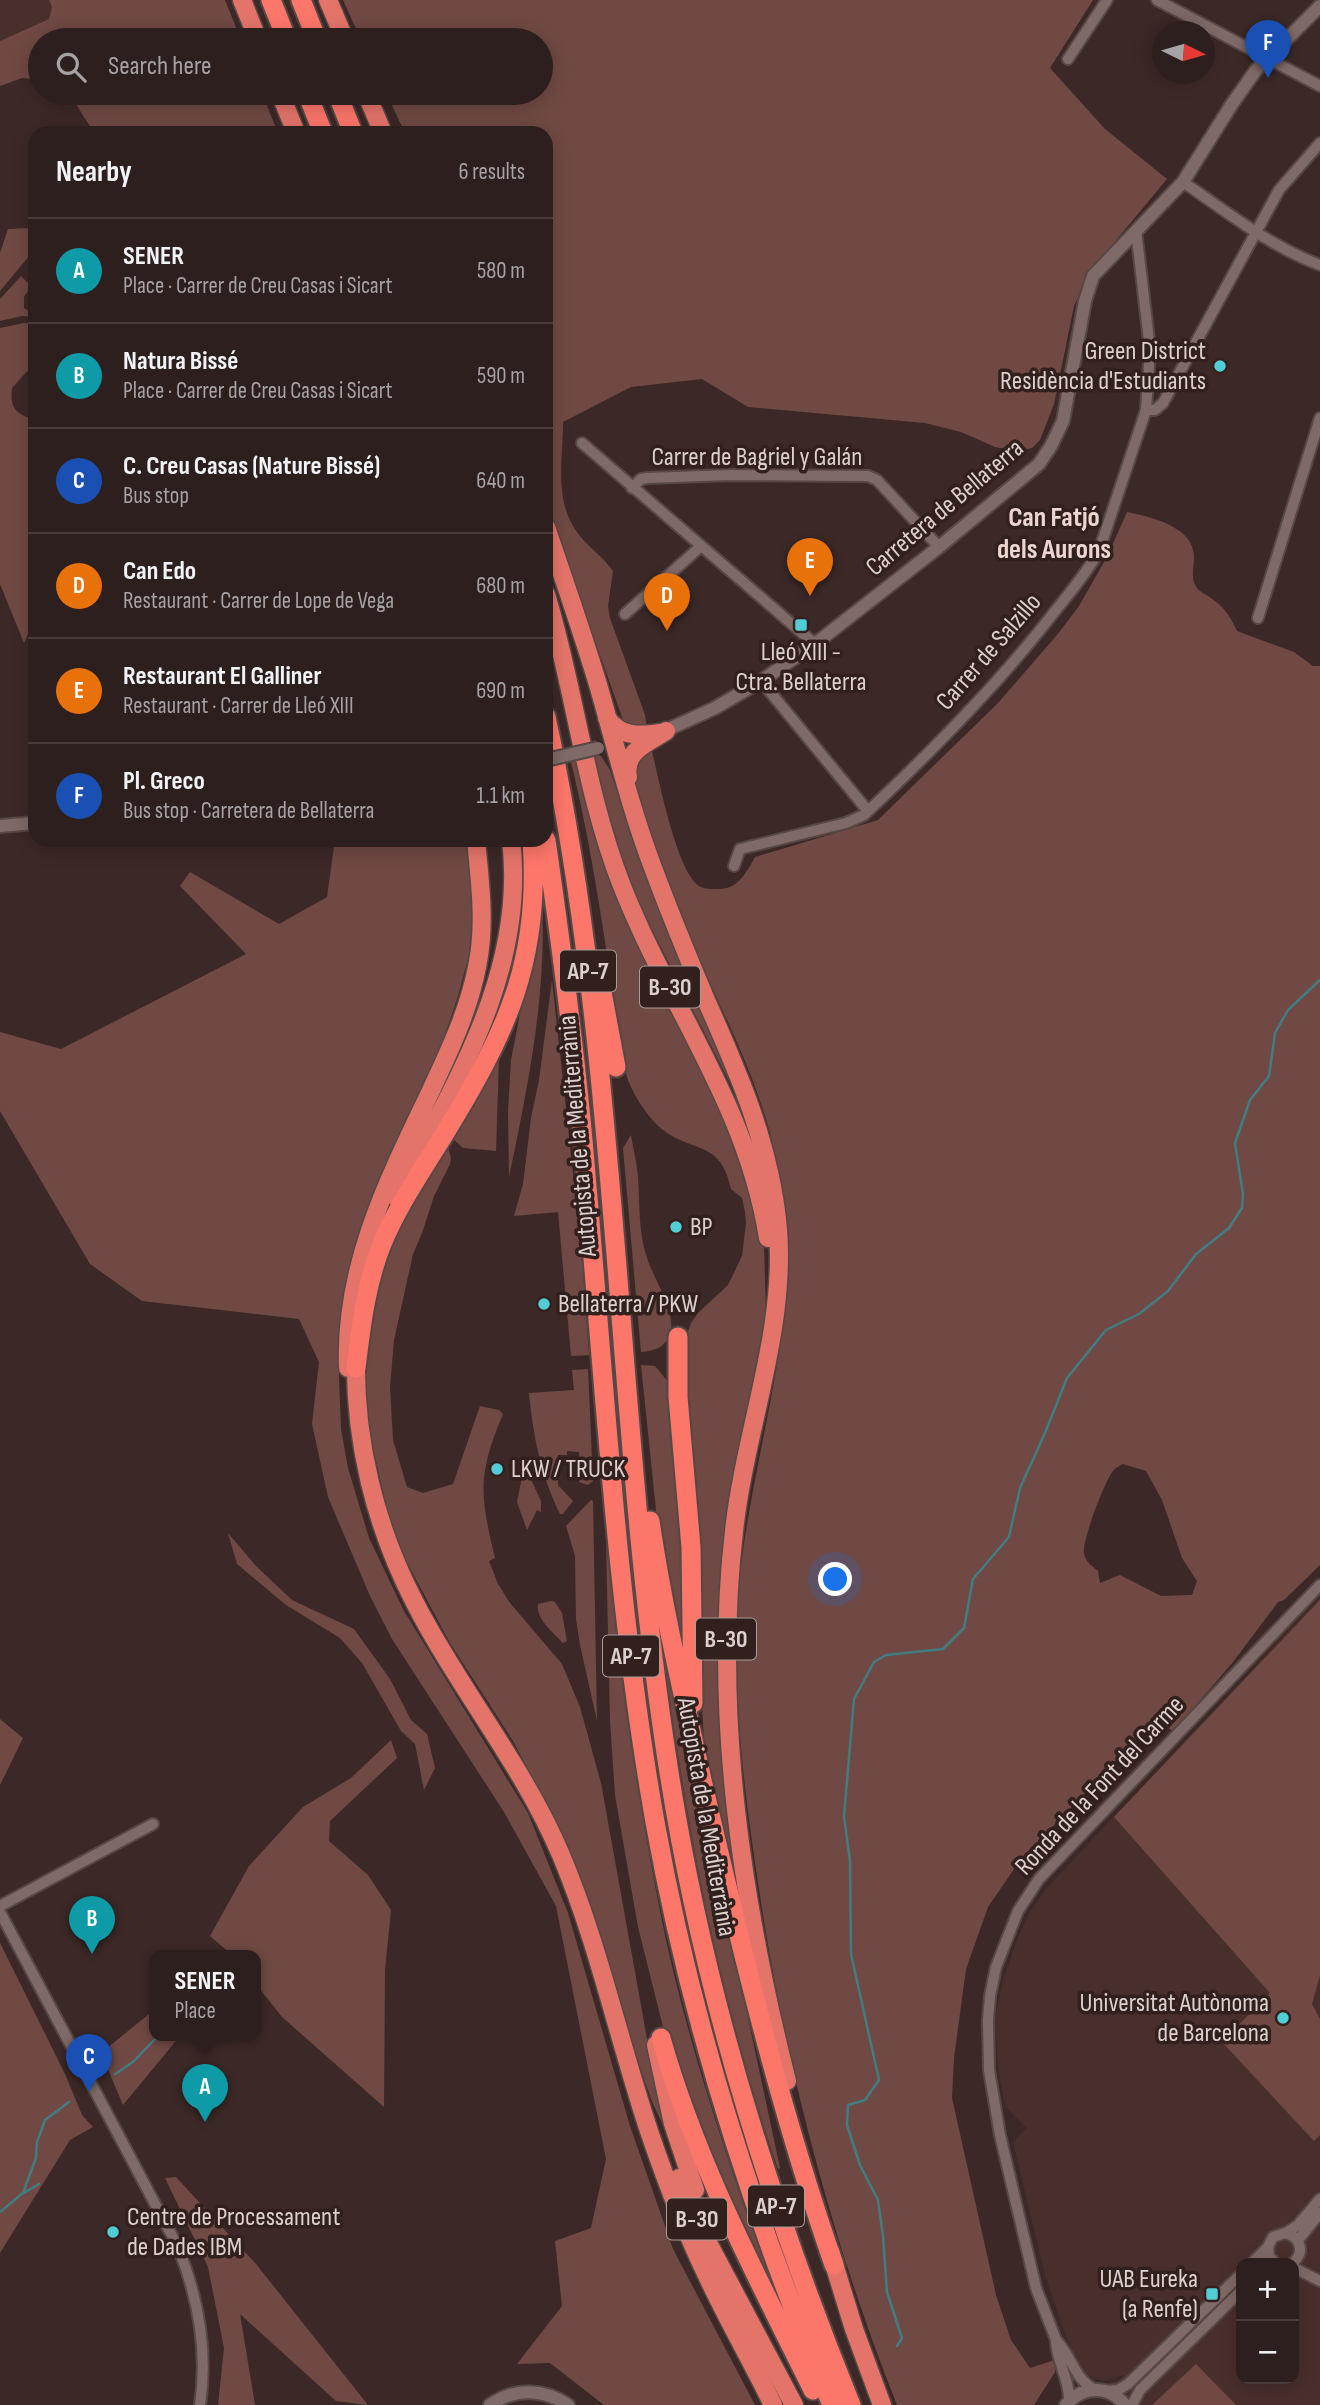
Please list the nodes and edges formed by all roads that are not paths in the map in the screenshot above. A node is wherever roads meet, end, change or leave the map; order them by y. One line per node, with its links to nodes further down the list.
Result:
1 (242, 0): 8 (highway)
2 (271, 0): 9 (highway)
3 (301, 0): 10 (highway)
4 (328, 0): 11 (highway)
5 (1107, 0): 13 (street)
6 (1157, 0): 12 (street)
7 (1320, 6): 12 (street, Carretera de Bellaterra)
8 (253, 28)
9 (282, 28)
10 (312, 28)
11 (340, 28)
12 (1266, 58): 14 (street); 24 (street, Carretera de Bellaterra)
13 (1068, 59)
14 (1320, 86)
15 (285, 105): 19 (highway)
16 (312, 105): 20 (highway)
17 (342, 105): 21 (highway)
18 (371, 105): 22 (highway)
19 (293, 126)
20 (320, 126)
21 (350, 126)
22 (380, 126)
23 (1320, 143): 26 (street)
24 (1183, 183): 25 (street, Carretera de Bellaterra); 26 (street)
25 (1136, 230): 28 (street, Carrer de Salzillo); 33 (street, Carretera de Bellaterra)
26 (1256, 231): 27 (street); 28 (street)
27 (1320, 265)
28 (1146, 410): 45 (street, Carrer de Salzillo)
29 (1320, 418): 36 (street)
30 (582, 443): 31 (street)
31 (632, 488): 32 (street); 33 (street, Carrer de Bagriel y Galán)
32 (700, 547): 35 (street); 38 (street)
33 (939, 547): 38 (street, Carretera de Bellaterra)
34 (553, 549): 40 (highway)
35 (625, 614)
36 (1258, 618)
37 (553, 624): 59 (highway, B-30)
38 (815, 644): 39 (street, Carretera de Bellaterra)
39 (761, 681): 41 (street, Carretera de Bellaterra); 45 (street)
40 (605, 711): 41 (highway); 42 (highway)
41 (663, 732): 42 (street, Carretera de Bellaterra); 47 (highway)
42 (606, 746): 44 (street, Carretera de Bellaterra, bridge); 47 (highway)
43 (553, 754): 54 (highway, Autopista de la Mediterrània / AP-7)
44 (553, 758)
45 (868, 811): 53 (street, Carrer de Salzillo)
46 (28, 824): 48 (street)
47 (638, 825): 59 (highway)
48 (0, 826)
49 (476, 847): 60 (highway)
50 (511, 847): 58 (highway, B-30)
51 (532, 847): 58 (highway)
52 (547, 847): 90 (highway, Autopista de la Mediterrània / AP-7)
53 (734, 866)
54 (576, 877): 55 (highway); 56 (highway, Autopista de la Mediterrània / AP-7)
55 (616, 1067)
56 (614, 1215): 62 (highway); 91 (highway, Autopista de la Mediterrània / AP-7)
57 (678, 1337): 62 (highway)
58 (356, 1368): 60 (highway, B-30)
59 (762, 1381): 76 (highway, B-30)
60 (361, 1438): 66 (highway, B-30)
61 (1320, 1585): 81 (street, Ronda de la Font del Carme)
62 (702, 1780): 76 (highway)
63 (153, 1824): 64 (street)
64 (0, 1906)
65 (0, 1912): 85 (street)
66 (618, 2026): 83 (highway); 88 (highway, B-30)
67 (658, 2040): 88 (highway); 89 (highway)
68 (1320, 2199): 70 (street)
69 (1320, 2213): 71 (street)
70 (1286, 2233): 71 (street); 72 (street)
71 (1298, 2241): 75 (street)
72 (1268, 2247): 73 (street); 74 (street)
73 (1257, 2258)
74 (1271, 2258)
75 (1296, 2258)
76 (834, 2265): 92 (highway, B-30)
77 (1299, 2265): 78 (street)
78 (1315, 2278)
79 (1236, 2279): 82 (street)
80 (1236, 2296): 94 (street)
81 (1056, 2340): 82 (street, Ronda de la Font del Carme); 84 (street, Ronda de la Font del Carme)
82 (1100, 2390): 84 (street); 93 (street)
83 (770, 2401)
84 (1068, 2403)
85 (200, 2405)
86 (490, 2405): 87 (street)
87 (568, 2405)
88 (794, 2405)
89 (820, 2405)
90 (832, 2405)
91 (852, 2405)
92 (882, 2405)
93 (1125, 2405)
94 (1132, 2405)

